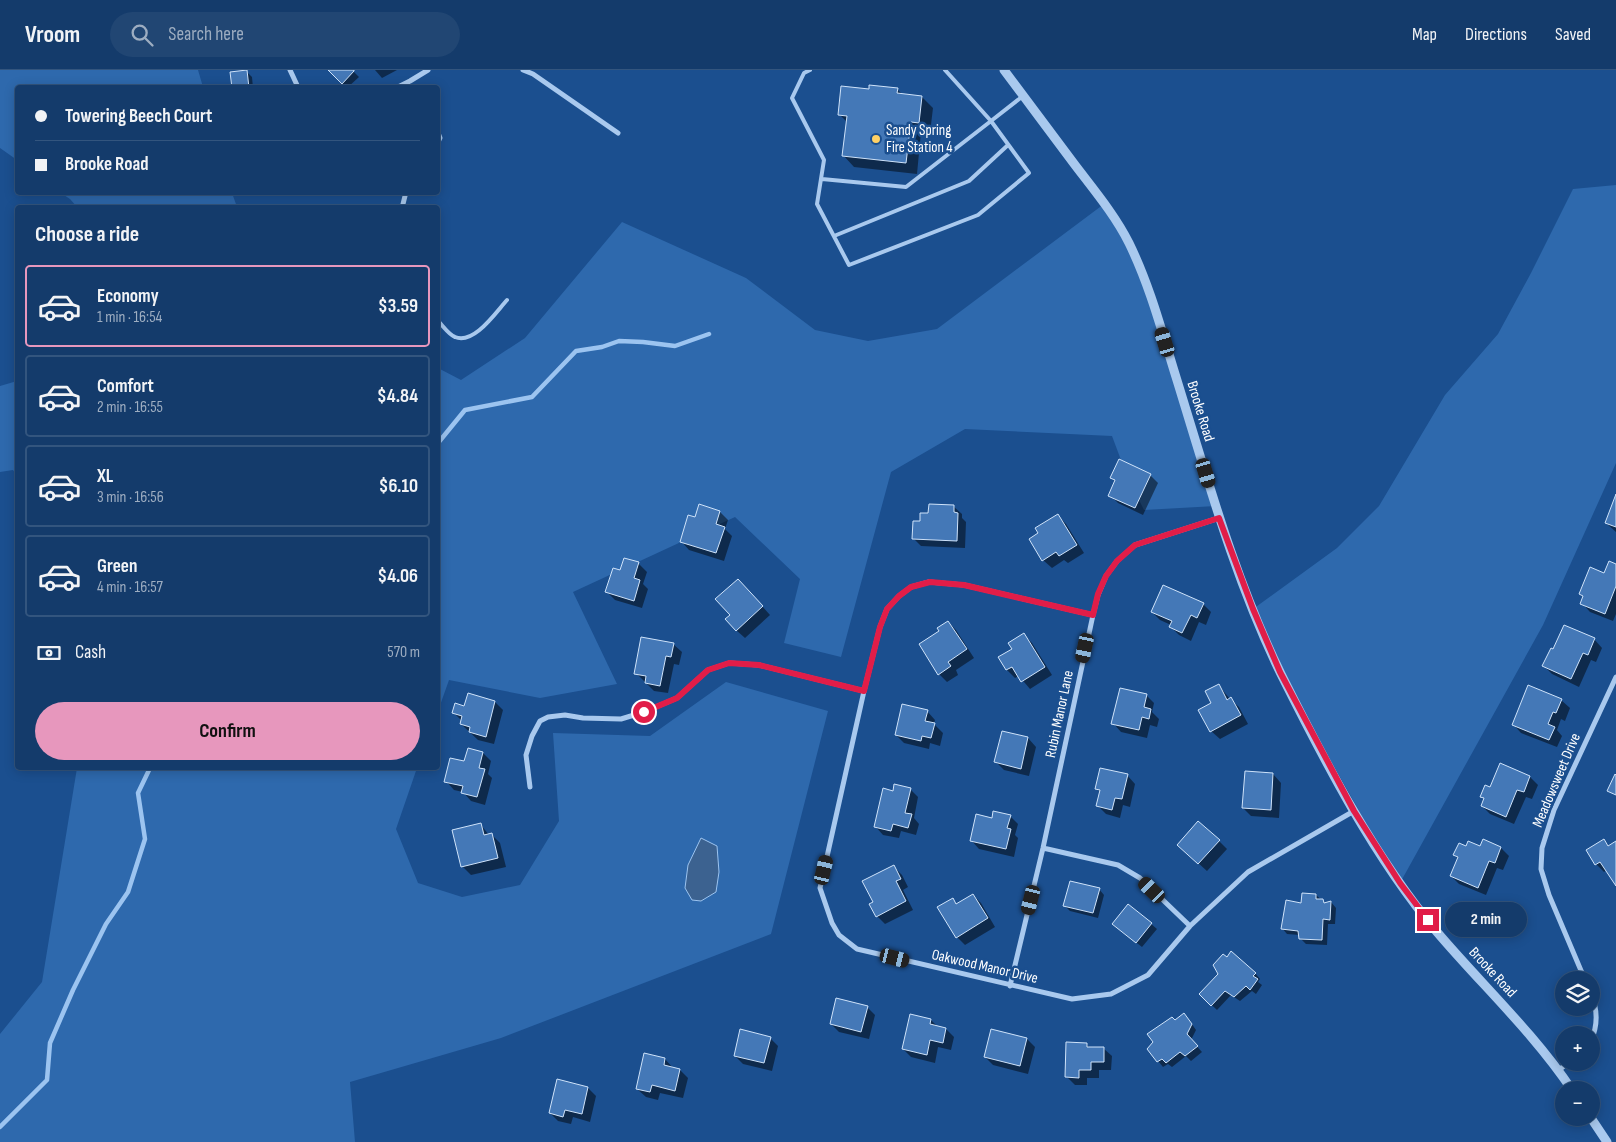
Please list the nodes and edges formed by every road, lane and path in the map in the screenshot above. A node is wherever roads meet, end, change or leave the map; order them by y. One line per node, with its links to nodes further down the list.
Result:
1 (290, 70): 8 (street)
2 (428, 70): 7 (street)
3 (523, 70): 13 (street)
4 (810, 70): 15 (lane)
5 (945, 70): 12 (lane)
6 (1004, 70): 11 (street, Brooke Road)
7 (410, 82): 9 (street); 10 (street)
8 (297, 85)
9 (403, 85)
10 (412, 85)
11 (1023, 96): 12 (lane); 19 (street, Brooke Road)
12 (991, 120): 14 (lane); 15 (lane)
13 (618, 133)
14 (1008, 145): 16 (lane); 16 (lane)
15 (822, 179): 16 (lane)
16 (834, 236)
17 (508, 300): 18 (lane)
18 (440, 323)
19 (1219, 518): 20 (street, Rubin Manor Lane); 24 (street, Brooke Road)
20 (1093, 615): 22 (street, Oakwood Manor Drive); 25 (street, Rubin Manor Lane)
21 (1616, 677): 27 (street, Meadowsweet Drive)
22 (864, 691): 23 (street); 28 (street, Oakwood Manor Drive)
23 (530, 787)
24 (1354, 811): 26 (street, Oakwood Manor Drive); 29 (street, Brooke Road)
25 (1043, 848): 26 (street); 28 (street, Rubin Manor Lane)
26 (1190, 926): 28 (street, Oakwood Manor Drive)
27 (1581, 971)
28 (1010, 986)
29 (1555, 1066)
30 (1596, 1126): 31 (street)
31 (1607, 1142)

